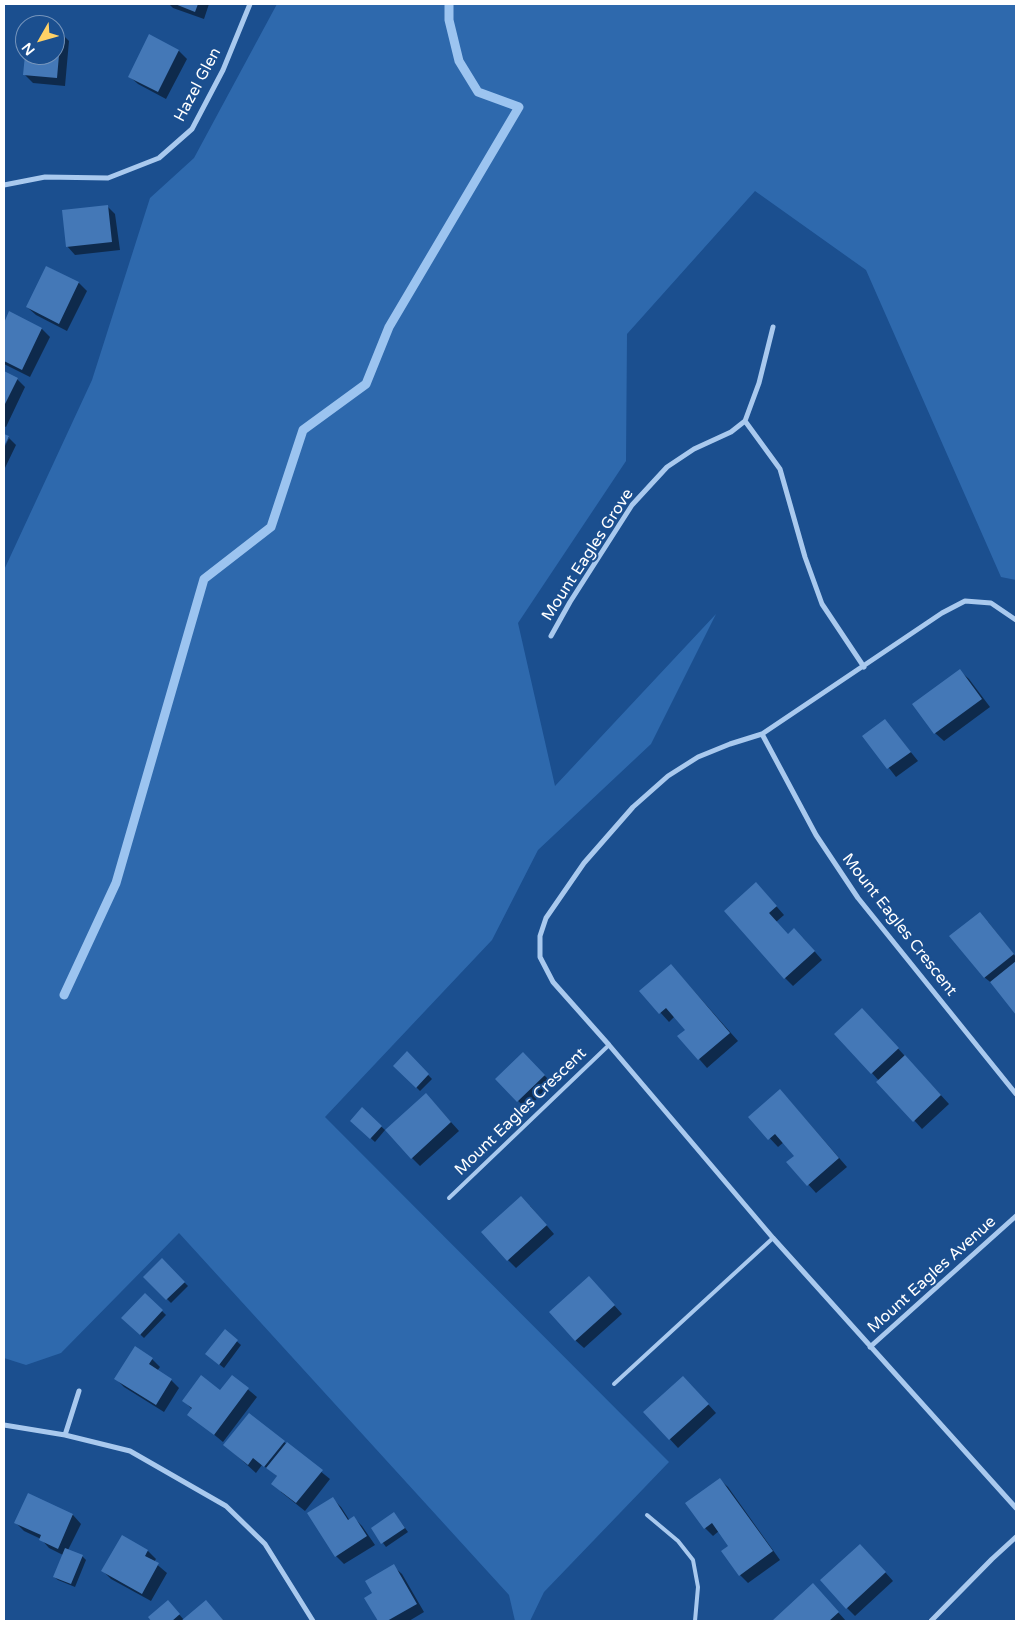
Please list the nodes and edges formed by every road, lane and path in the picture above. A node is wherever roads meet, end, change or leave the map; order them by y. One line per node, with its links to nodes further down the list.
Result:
1 (250, 4): 2 (street, Hazel Glen)
2 (4, 185)
3 (773, 327): 4 (street)
4 (745, 421): 6 (street, Mount Eagles Grove); 7 (street)
5 (1016, 620): 7 (street, Mount Eagles Crescent)
6 (551, 636)
7 (864, 667): 8 (street, Mount Eagles Crescent)
8 (762, 734): 9 (street, Mount Eagles Crescent); 10 (street, Mount Eagles Crescent)
9 (609, 1045): 11 (lane, Mount Eagles Crescent); 13 (street, Mount Eagles Crescent)
10 (1016, 1094)
11 (449, 1198)
12 (1016, 1216): 14 (street, Mount Eagles Avenue)
13 (773, 1238): 14 (street, Mount Eagles Crescent); 15 (lane)
14 (870, 1347): 19 (street, Mount Eagles Avenue)
15 (614, 1384)
16 (80, 1391): 18 (street)
17 (4, 1424): 18 (street)
18 (64, 1435): 22 (street)
19 (1016, 1508)
20 (647, 1515): 23 (lane)
21 (1016, 1537): 24 (street)
22 (313, 1621)
23 (696, 1621)
24 (931, 1621)

